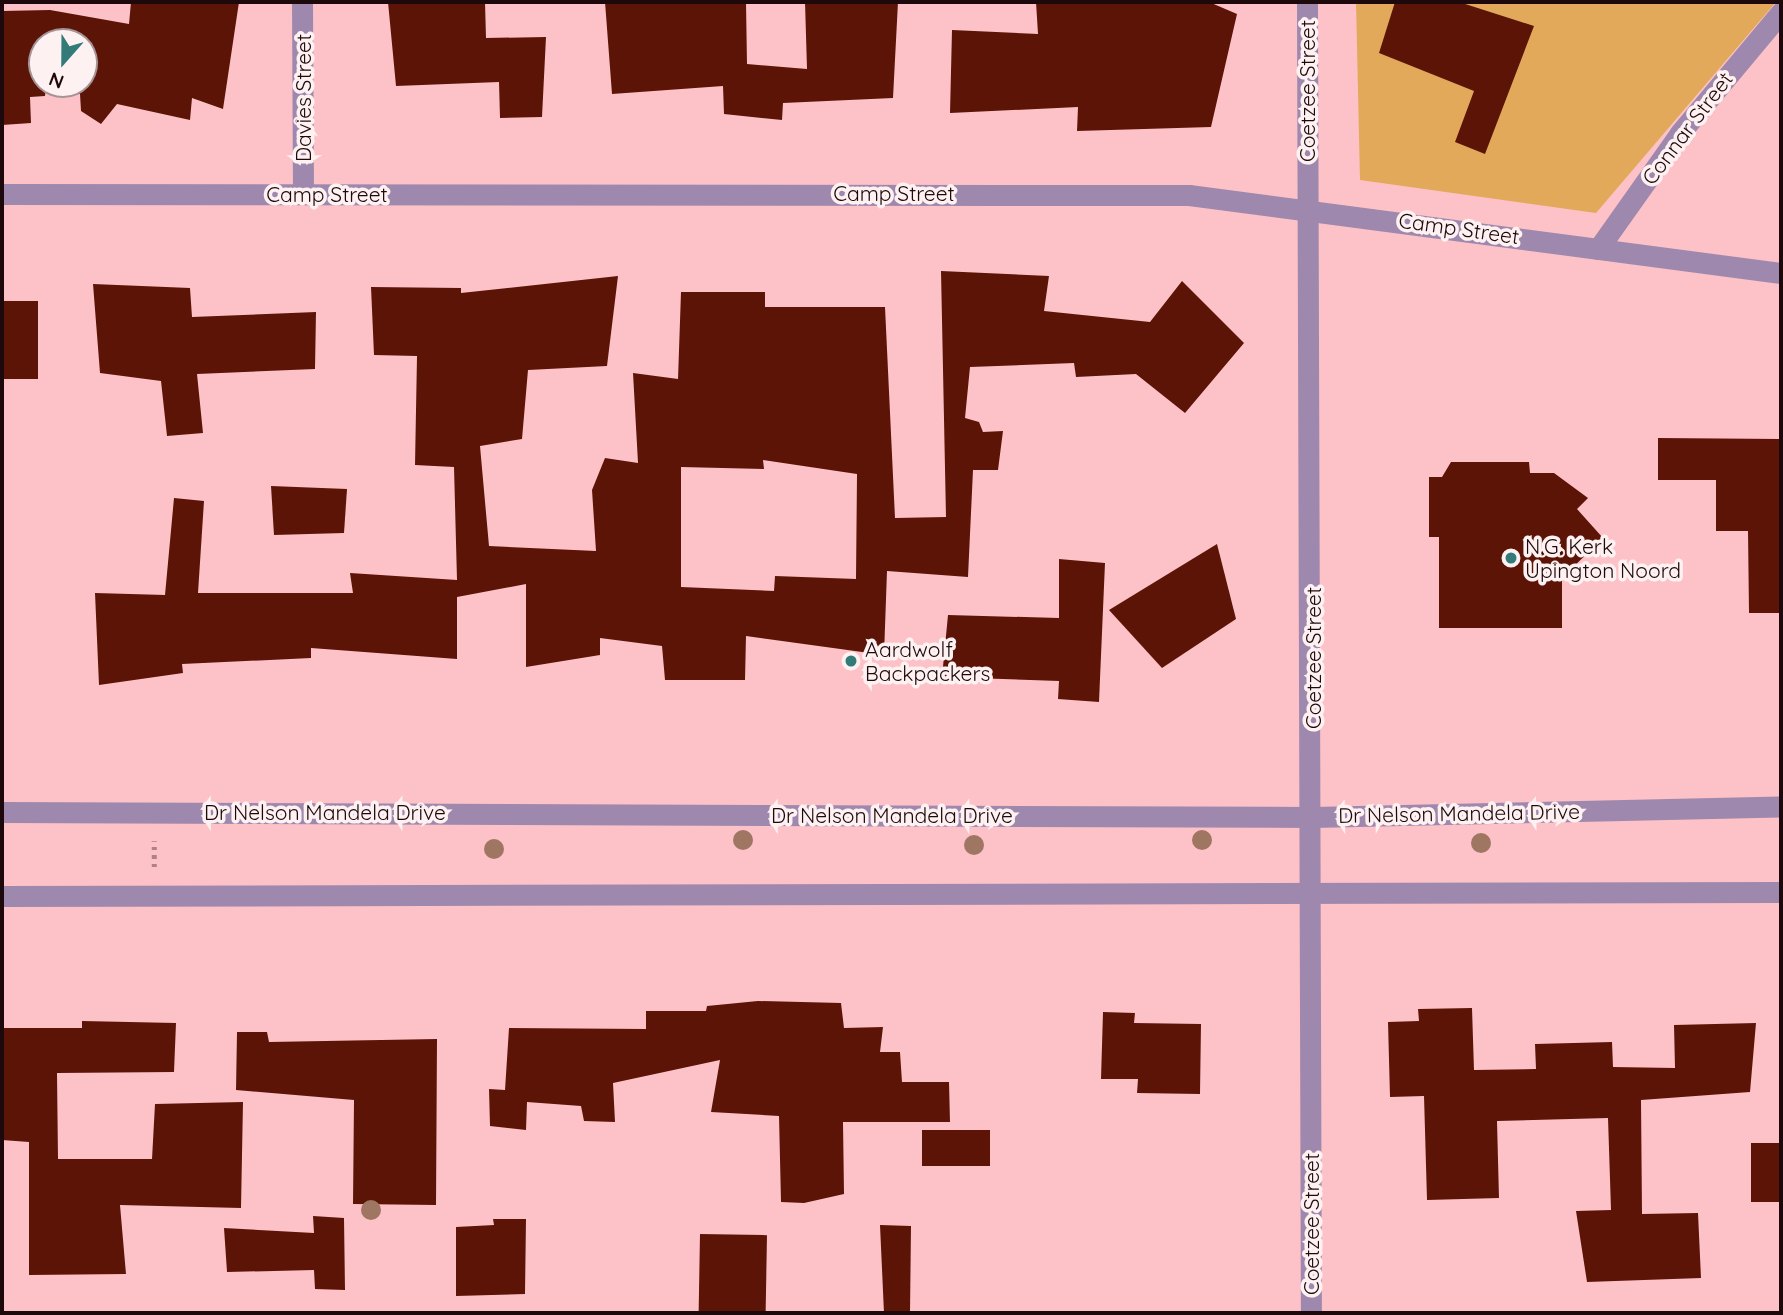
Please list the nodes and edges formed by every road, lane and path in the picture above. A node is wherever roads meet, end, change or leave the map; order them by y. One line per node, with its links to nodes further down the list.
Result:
1 (302, 2): 5 (street, Davies Street)
2 (1307, 2): 6 (street, Coetzee Street)
3 (1781, 12): 7 (street, Connar Street)
4 (2, 194): 5 (street, Camp Street)
5 (303, 194): 6 (street, Camp Street)
6 (1308, 206): 7 (street, Camp Street); 12 (street, Coetzee Street)
7 (1598, 248): 8 (street, Camp Street)
8 (1781, 274)
9 (1781, 806): 12 (street, Dr Nelson Mandela Drive)
10 (2, 812): 11 (street, Dr Nelson Mandela Drive)
11 (155, 812): 12 (street, Dr Nelson Mandela Drive); 15 (path)
12 (1313, 817): 16 (street, Coetzee Street)
13 (1781, 892): 16 (street)
14 (2, 896): 15 (street)
15 (153, 896): 16 (street)
16 (1310, 896): 17 (street, Coetzee Street)
17 (1311, 1313)

